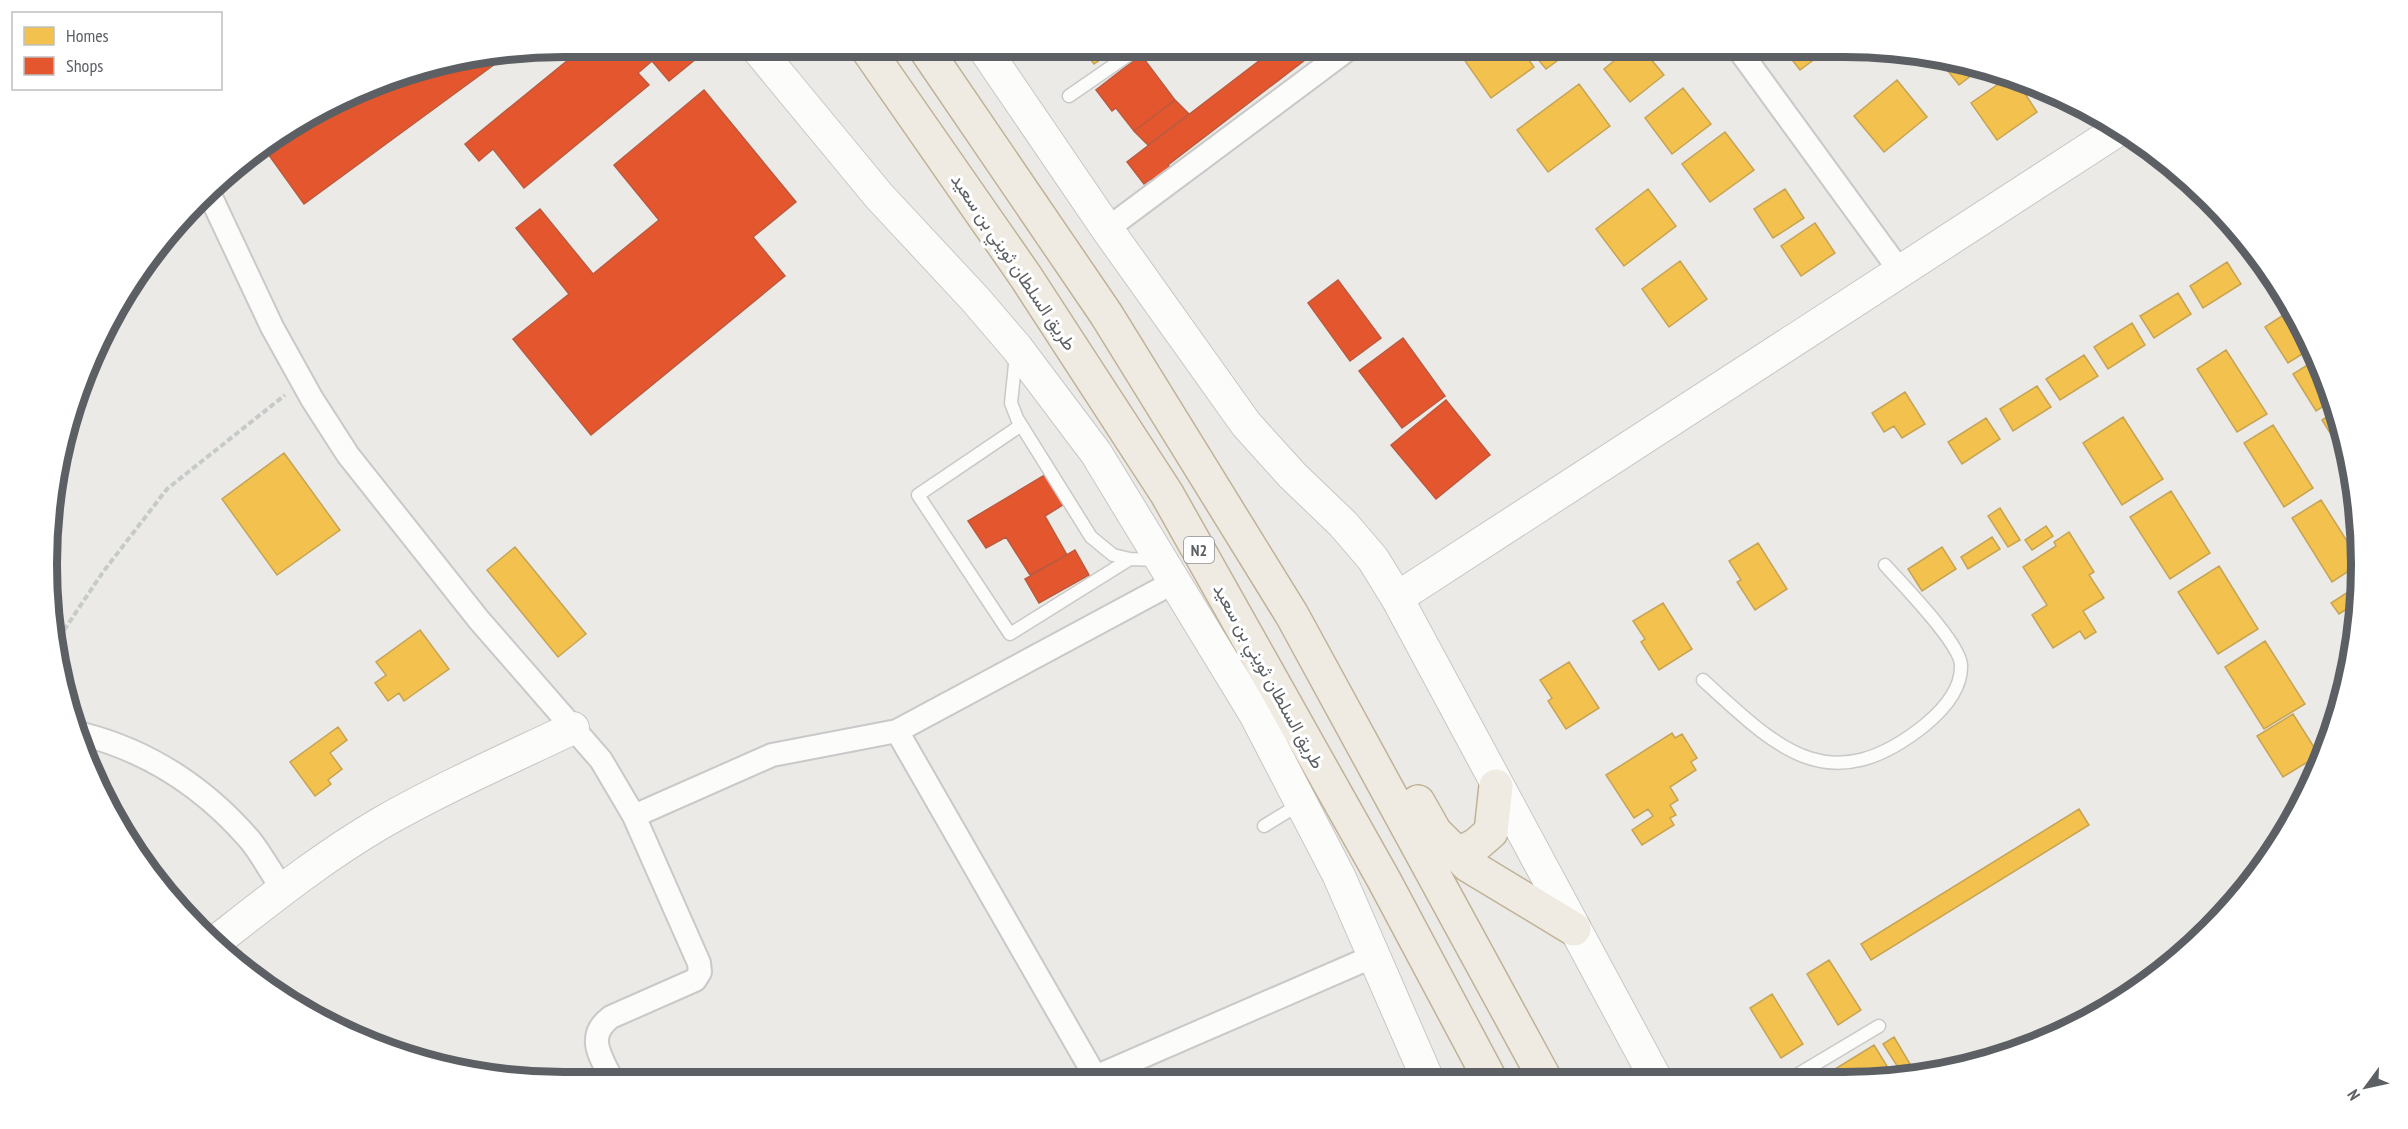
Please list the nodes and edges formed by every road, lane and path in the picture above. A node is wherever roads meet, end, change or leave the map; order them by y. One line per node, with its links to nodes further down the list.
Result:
1 (765, 57): 14 (street)
2 (874, 57): 40 (highway, طريق السلطان ثويني بن سعيد / N2)
3 (931, 57): 13 (highway, N2)
4 (990, 57): 11 (street)
5 (1124, 57): 8 (lane)
6 (1336, 57): 11 (street)
7 (1745, 57): 12 (street)
8 (1069, 96)
9 (2111, 134): 12 (street)
10 (212, 201): 15 (street)
11 (1107, 229): 20 (street)
12 (1900, 271): 20 (street)
13 (1106, 314): 30 (highway); 41 (highway, N2)
14 (1017, 348): 16 (lane); 19 (street)
15 (302, 381): 21 (path); 23 (street)
16 (1017, 418): 17 (lane); 17 (lane)
17 (1130, 559): 19 (lane)
18 (1885, 565): 22 (lane)
19 (1168, 571): 24 (street); 27 (street)
20 (1397, 598): 26 (street)
21 (62, 634)
22 (1703, 680)
23 (573, 728): 28 (street); 31 (street)
24 (897, 731): 28 (street); 37 (street)
25 (87, 735): 31 (street)
26 (1496, 786): 30 (highway); 32 (street)
27 (1301, 803): 29 (lane); 34 (street)
28 (634, 816): 36 (street)
29 (1264, 826)
30 (1456, 855): 32 (highway)
31 (283, 890): 33 (street)
32 (1575, 928): 42 (street)
33 (221, 938)
34 (1374, 956): 38 (street); 39 (street)
35 (1879, 1026): 43 (lane)
36 (608, 1072)
37 (1086, 1072)
38 (1106, 1072)
39 (1425, 1072)
40 (1486, 1072)
41 (1541, 1072)
42 (1652, 1072)
43 (1802, 1072)

